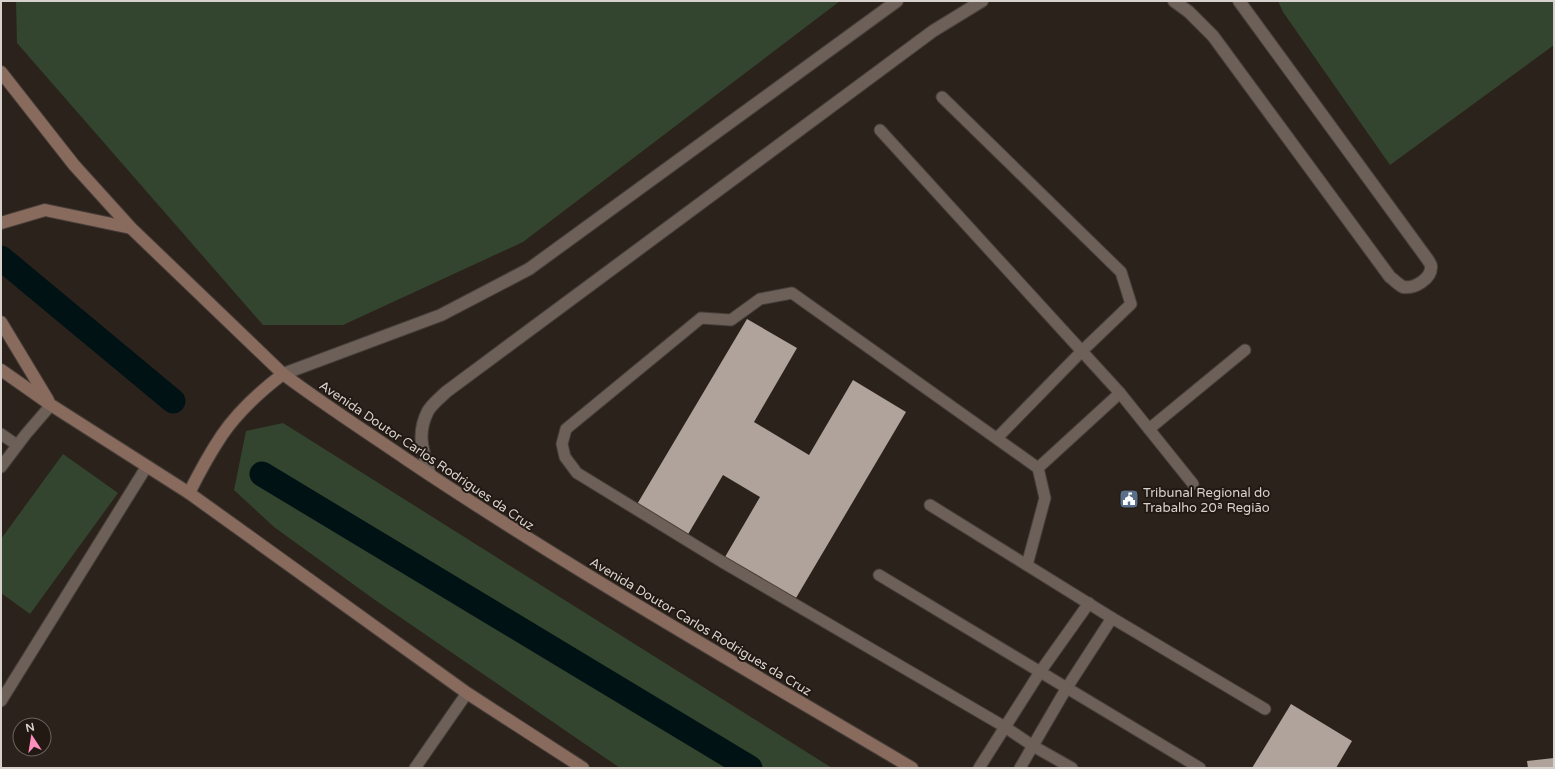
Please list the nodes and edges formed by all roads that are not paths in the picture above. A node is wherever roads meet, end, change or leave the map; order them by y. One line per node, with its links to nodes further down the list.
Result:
1 (897, 1): 14 (street)
2 (982, 1): 24 (street)
3 (1174, 1): 4 (street)
4 (1240, 1)
5 (1, 72): 9 (main road, Avenida Doutor Carlos Rodrigues da Cruz)
6 (942, 97): 11 (lane)
7 (880, 130): 11 (lane)
8 (1, 223): 9 (main road)
9 (131, 228): 14 (main road, Avenida Doutor Carlos Rodrigues da Cruz)
10 (1, 322): 16 (main road)
11 (1082, 350): 15 (lane); 19 (lane)
12 (1245, 350): 17 (lane)
13 (1, 370): 16 (main road)
14 (283, 374): 24 (main road, Avenida Doutor Carlos Rodrigues da Cruz); 26 (main road)
15 (1120, 393): 17 (lane); 23 (lane)
16 (50, 404): 20 (lane); 21 (main road)
17 (1149, 429): 25 (lane)
18 (1, 434): 20 (lane)
19 (997, 438): 23 (lane); 37 (lane)
20 (17, 445): 22 (lane)
21 (147, 466): 26 (main road); 35 (lane)
22 (1, 467)
23 (1038, 468): 28 (lane)
24 (430, 475): 41 (main road, Avenida Doutor Carlos Rodrigues da Cruz)
25 (1193, 484)
26 (189, 493): 34 (main road)
27 (930, 505): 28 (lane)
28 (1027, 564): 30 (lane)
29 (879, 575): 32 (lane)
30 (1089, 603): 31 (lane); 32 (lane)
31 (1112, 618): 33 (lane); 36 (lane)
32 (1040, 672): 33 (lane); 37 (lane)
33 (1066, 689): 38 (lane); 45 (lane)
34 (467, 694): 39 (lane); 40 (main road)
35 (1, 701)
36 (1265, 709)
37 (1005, 727): 38 (lane); 42 (lane)
38 (1033, 746): 43 (lane); 44 (lane)
39 (415, 768)
40 (583, 768)
41 (912, 768)
42 (979, 768)
43 (1020, 768)
44 (1072, 768)
45 (1200, 768)

